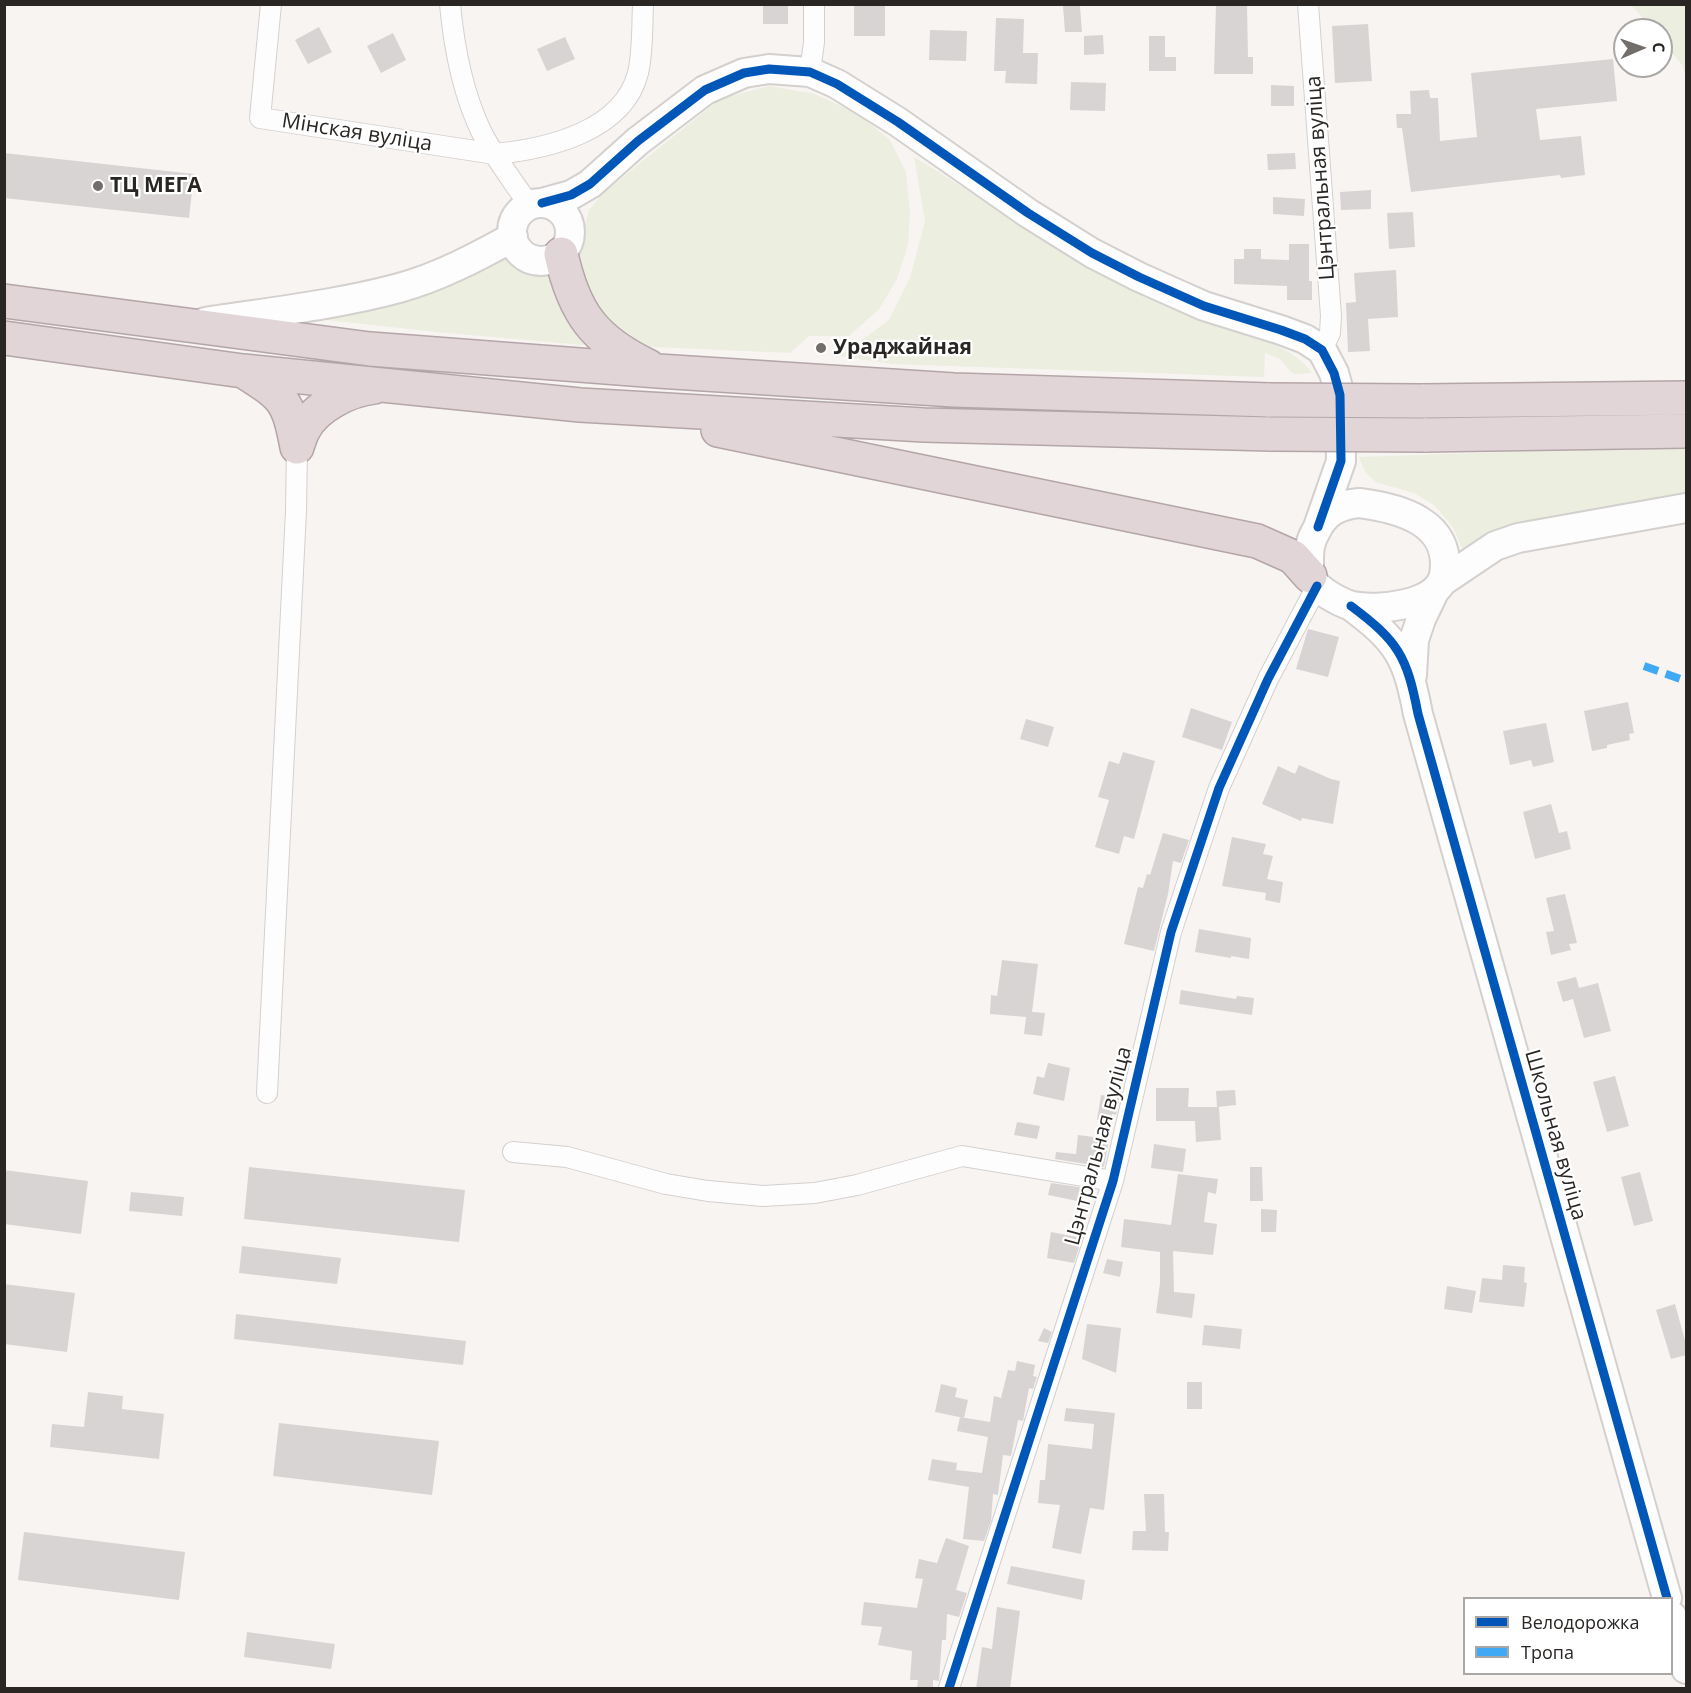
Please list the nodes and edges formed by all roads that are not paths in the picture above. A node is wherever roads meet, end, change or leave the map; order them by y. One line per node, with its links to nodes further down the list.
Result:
1 (271, 4): 7 (street, Мінская вуліца)
2 (450, 4): 7 (street)
3 (643, 4): 7 (street, Мінская вуліца)
4 (814, 4): 6 (street)
5 (1308, 4): 15 (street, Цэнтральная вуліца)
6 (810, 72): 8 (street); 15 (street)
7 (495, 154): 9 (street)
8 (590, 184): 9 (street); 11 (street)
9 (536, 204): 10 (street); 11 (street)
10 (513, 237): 11 (street); 13 (street)
11 (566, 240): 17 (highway)
12 (4, 300): 13 (highway)
13 (186, 325): 17 (highway)
14 (4, 338): 16 (highway)
15 (1322, 350): 23 (street)
16 (243, 371): 18 (highway); 22 (highway)
17 (658, 371): 19 (highway, bridge)
18 (392, 386): 20 (highway); 22 (highway)
19 (1686, 398)
20 (580, 405): 21 (highway, bridge); 27 (highway)
21 (1686, 431)
22 (297, 447): 31 (street)
23 (1341, 461): 25 (street); 26 (street)
24 (1686, 508): 28 (street)
25 (1396, 509): 26 (street); 28 (street)
26 (1318, 526): 27 (street)
27 (1314, 581): 29 (street); 33 (street, Цэнтральная вуліца)
28 (1438, 587): 29 (street); 30 (street)
29 (1351, 606): 30 (street)
30 (1412, 680): 34 (street, Школьная вуліца)
31 (267, 1093)
32 (513, 1152): 33 (street)
33 (1113, 1180): 37 (street, Цэнтральная вуліца)
34 (1665, 1597)
35 (1673, 1623): 36 (street)
36 (1686, 1669)
37 (949, 1689)

